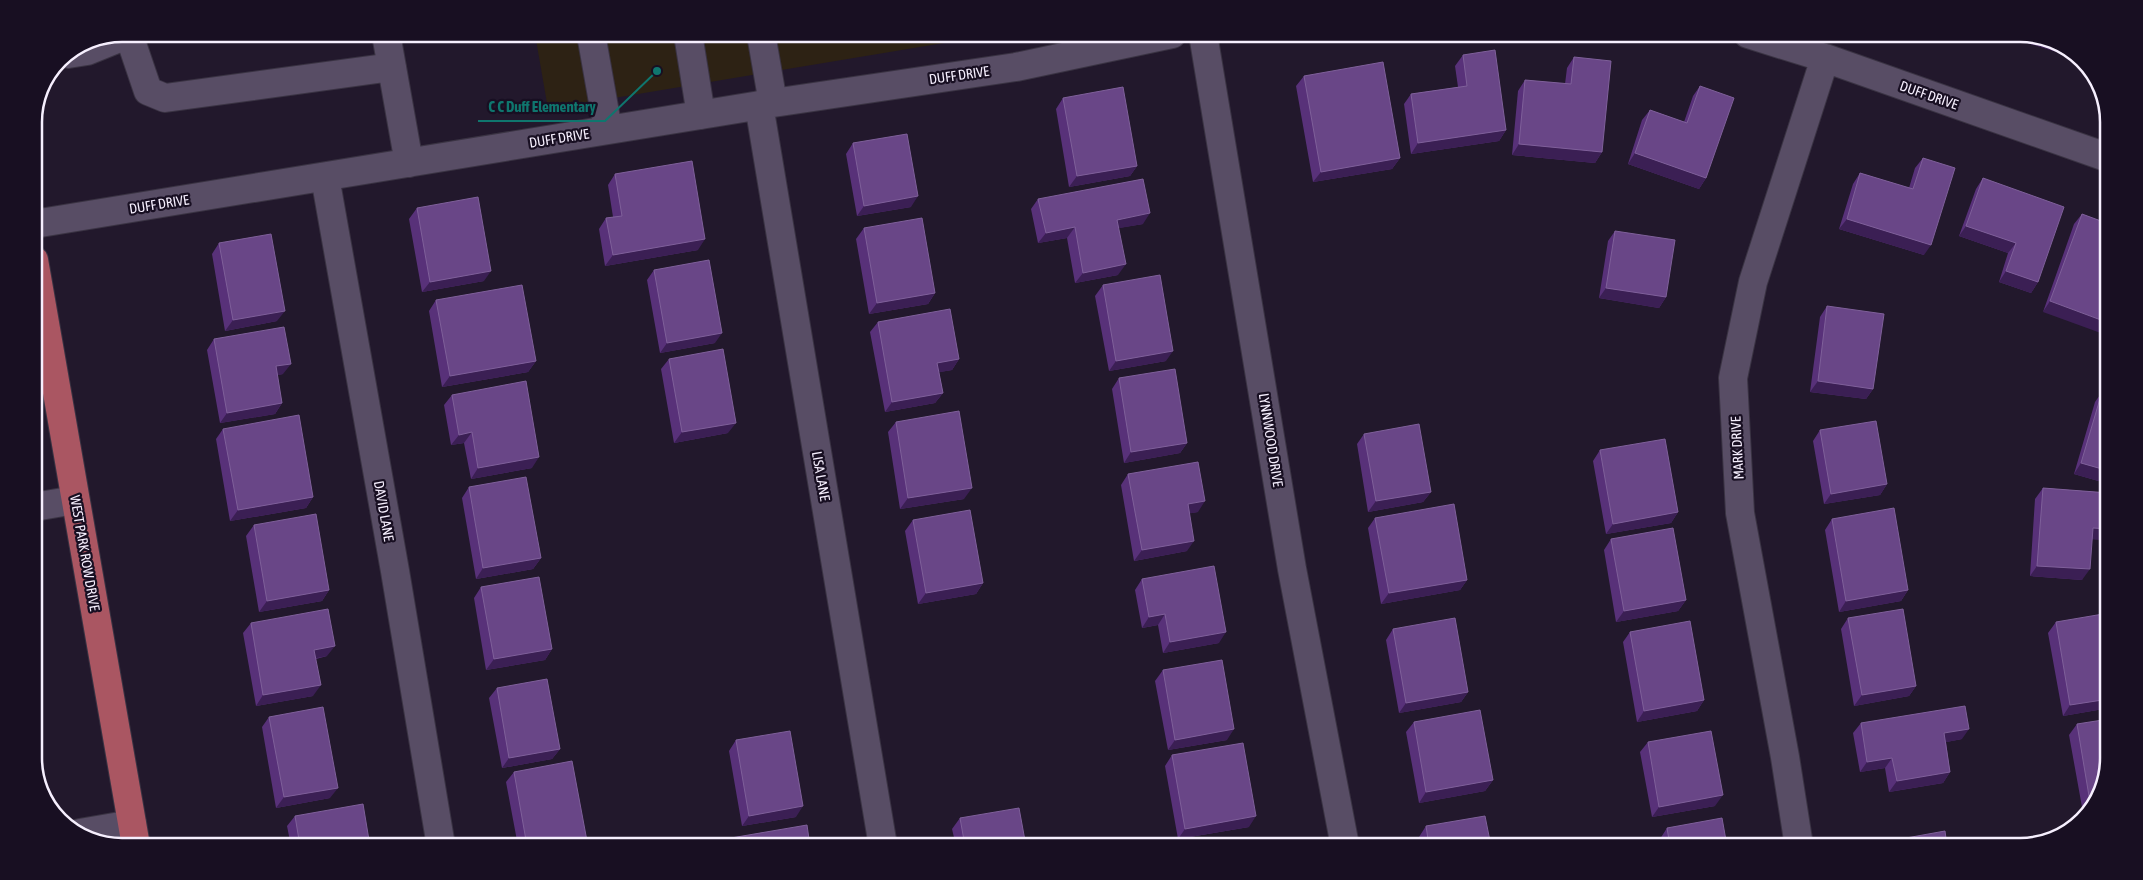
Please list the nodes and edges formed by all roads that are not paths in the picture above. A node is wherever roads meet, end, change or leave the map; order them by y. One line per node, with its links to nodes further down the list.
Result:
1 (132, 42): 12 (street)
2 (387, 42): 12 (street)
3 (592, 42): 15 (street)
4 (689, 42): 14 (street)
5 (762, 42): 13 (street, LISA LANE)
6 (1134, 42): 13 (street, DUFF DRIVE)
7 (1204, 42): 27 (street, LYNNWOOD DRIVE)
8 (1774, 42): 11 (street, DUFF DRIVE)
9 (98, 46): 10 (street)
10 (86, 51)
11 (1825, 58): 16 (street, DUFF DRIVE); 28 (street, MARK DRIVE)
12 (392, 67): 17 (street)
13 (766, 104): 14 (street, DUFF DRIVE); 26 (street, LISA LANE)
14 (701, 115): 15 (street, DUFF DRIVE)
15 (608, 130): 17 (street, DUFF DRIVE)
16 (2100, 155)
17 (409, 163): 18 (street, DUFF DRIVE)
18 (324, 177): 19 (street, DUFF DRIVE); 25 (street, DAVID LANE)
19 (43, 223)
20 (43, 313): 21 (main road, WEST PARK ROW DRIVE)
21 (75, 500): 22 (street); 24 (main road, WEST PARK ROW DRIVE)
22 (43, 505)
23 (102, 834): 24 (street)
24 (134, 835)
25 (440, 838)
26 (882, 838)
27 (1343, 838)
28 (1798, 838)

